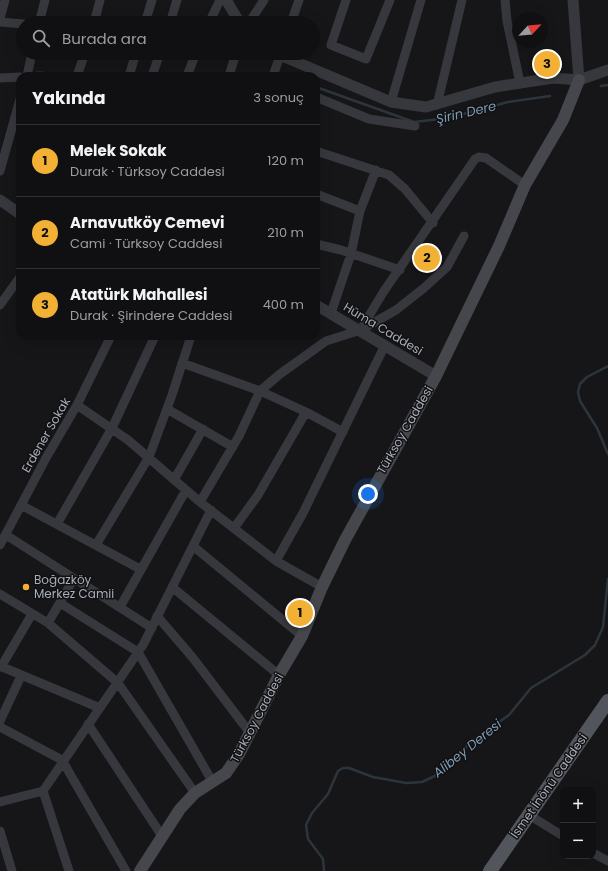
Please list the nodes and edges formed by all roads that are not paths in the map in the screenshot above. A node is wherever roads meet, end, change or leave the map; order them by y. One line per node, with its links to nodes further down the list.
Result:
1 (5, 0): 24 (street)
2 (44, 0): 16 (street)
3 (100, 0): 17 (street)
4 (152, 0): 18 (street)
5 (177, 0): 19 (street)
6 (220, 0): 20 (street)
7 (226, 0): 21 (street)
8 (264, 0): 22 (street)
9 (299, 0): 23 (street)
10 (346, 0): 11 (street)
11 (390, 0)
12 (421, 0): 48 (street)
13 (462, 0): 49 (street)
14 (505, 0): 46 (street)
15 (573, 0): 45 (street, Türksoy Caddesi)
16 (41, 16)
17 (96, 16)
18 (147, 16)
19 (172, 16)
20 (212, 16)
21 (236, 16)
22 (254, 16)
23 (293, 16)
24 (0, 18)
25 (0, 22): 26 (street)
26 (16, 23)
27 (30, 60): 36 (street)
28 (83, 60): 37 (street)
29 (134, 60): 38 (street)
30 (158, 60): 39 (street)
31 (193, 60): 40 (street)
32 (234, 60): 41 (street)
33 (277, 60): 42 (street)
34 (293, 60): 48 (street)
35 (608, 70): 45 (street)
36 (28, 72)
37 (78, 72)
38 (130, 72)
39 (153, 72)
40 (189, 72)
41 (230, 72)
42 (274, 72)
43 (16, 77): 44 (street)
44 (0, 78)
45 (579, 80): 46 (street); 55 (main road, Türksoy Caddesi)
46 (520, 84): 49 (street)
47 (320, 99): 51 (street)
48 (390, 102): 49 (street)
49 (437, 105)
50 (16, 113): 54 (street)
51 (414, 126)
52 (320, 152): 53 (street)
53 (376, 170): 59 (street); 60 (street)
54 (0, 171)
55 (525, 185): 60 (street); 75 (main road, Türksoy Caddesi)
56 (320, 196): 59 (street)
57 (1, 202): 58 (street)
58 (16, 211)
59 (360, 211): 63 (street)
60 (433, 223): 64 (street)
61 (464, 236): 69 (street)
62 (320, 245): 63 (street)
63 (351, 254): 64 (street); 68 (street)
64 (400, 270): 69 (street)
65 (16, 283): 66 (street)
66 (0, 305)
67 (320, 307): 68 (street, Hüma Caddesi)
68 (331, 313): 69 (street, Hüma Caddesi)
69 (361, 330): 73 (street, Hüma Caddesi); 76 (street)
70 (109, 340): 77 (street, Erdener Sokak)
71 (153, 340): 80 (street)
72 (190, 340): 74 (street)
73 (385, 345): 75 (street, Hüma Caddesi); 82 (street)
74 (182, 363): 76 (street); 78 (street)
75 (436, 376): 100 (main road, Türksoy Caddesi)
76 (260, 391): 79 (street); 83 (street)
77 (77, 405): 80 (street); 88 (street, Erdener Sokak)
78 (167, 409): 81 (street); 84 (street)
79 (306, 412): 82 (street); 91 (street)
80 (112, 428): 84 (street); 90 (street)
81 (203, 429): 83 (street); 85 (street)
82 (343, 432): 96 (street)
83 (233, 447): 87 (street)
84 (148, 457): 85 (street); 94 (street)
85 (174, 480): 86 (street)
86 (186, 490): 87 (street); 97 (street)
87 (200, 502): 89 (street)
88 (21, 505): 90 (street); 92 (street, Erdener Sokak)
89 (211, 510): 91 (street); 95 (street)
90 (57, 524): 94 (street)
91 (234, 528): 96 (street)
92 (6, 535): 93 (street, Erdener Sokak); 98 (street)
93 (0, 545)
94 (96, 545): 97 (street)
95 (193, 546): 99 (street); 108 (street)
96 (276, 561): 100 (street)
97 (140, 569): 103 (street)
98 (74, 580): 102 (street); 103 (street)
99 (172, 587): 105 (street); 111 (street)
100 (322, 587): 108 (main road, Türksoy Caddesi)
101 (0, 594): 104 (street)
102 (60, 603): 106 (street); 109 (street)
103 (120, 608): 107 (street)
104 (32, 614): 106 (street); 110 (street)
105 (157, 616): 107 (street); 119 (street)
106 (48, 623): 113 (street)
107 (152, 628): 109 (street)
108 (302, 636): 111 (main road, Türksoy Caddesi)
109 (138, 652): 113 (street); 121 (street)
110 (1, 667): 112 (street)
111 (279, 675): 119 (main road, Türksoy Caddesi)
112 (22, 676): 115 (street); 116 (street)
113 (118, 683): 115 (street); 123 (street)
114 (608, 701): 125 (main road, İsmet İnönü Caddesi)
115 (100, 708): 117 (street)
116 (0, 721)
117 (88, 724): 120 (street); 128 (street)
118 (0, 727): 120 (street)
119 (250, 733): 121 (main road, Türksoy Caddesi)
120 (62, 760): 122 (street); 133 (street)
121 (212, 781): 123 (main road, Türksoy Caddesi)
122 (43, 791): 124 (street); 132 (street)
123 (195, 793): 128 (main road, Türksoy Caddesi)
124 (0, 802)
125 (529, 815): 127 (street); 135 (main road, İsmet İnönü Caddesi)
126 (0, 831): 131 (street)
127 (560, 834)
128 (162, 836): 134 (main road, Türksoy Caddesi)
129 (596, 855): 130 (street)
130 (608, 861)
131 (12, 871)
132 (70, 871)
133 (126, 871)
134 (140, 871)
135 (490, 871)

